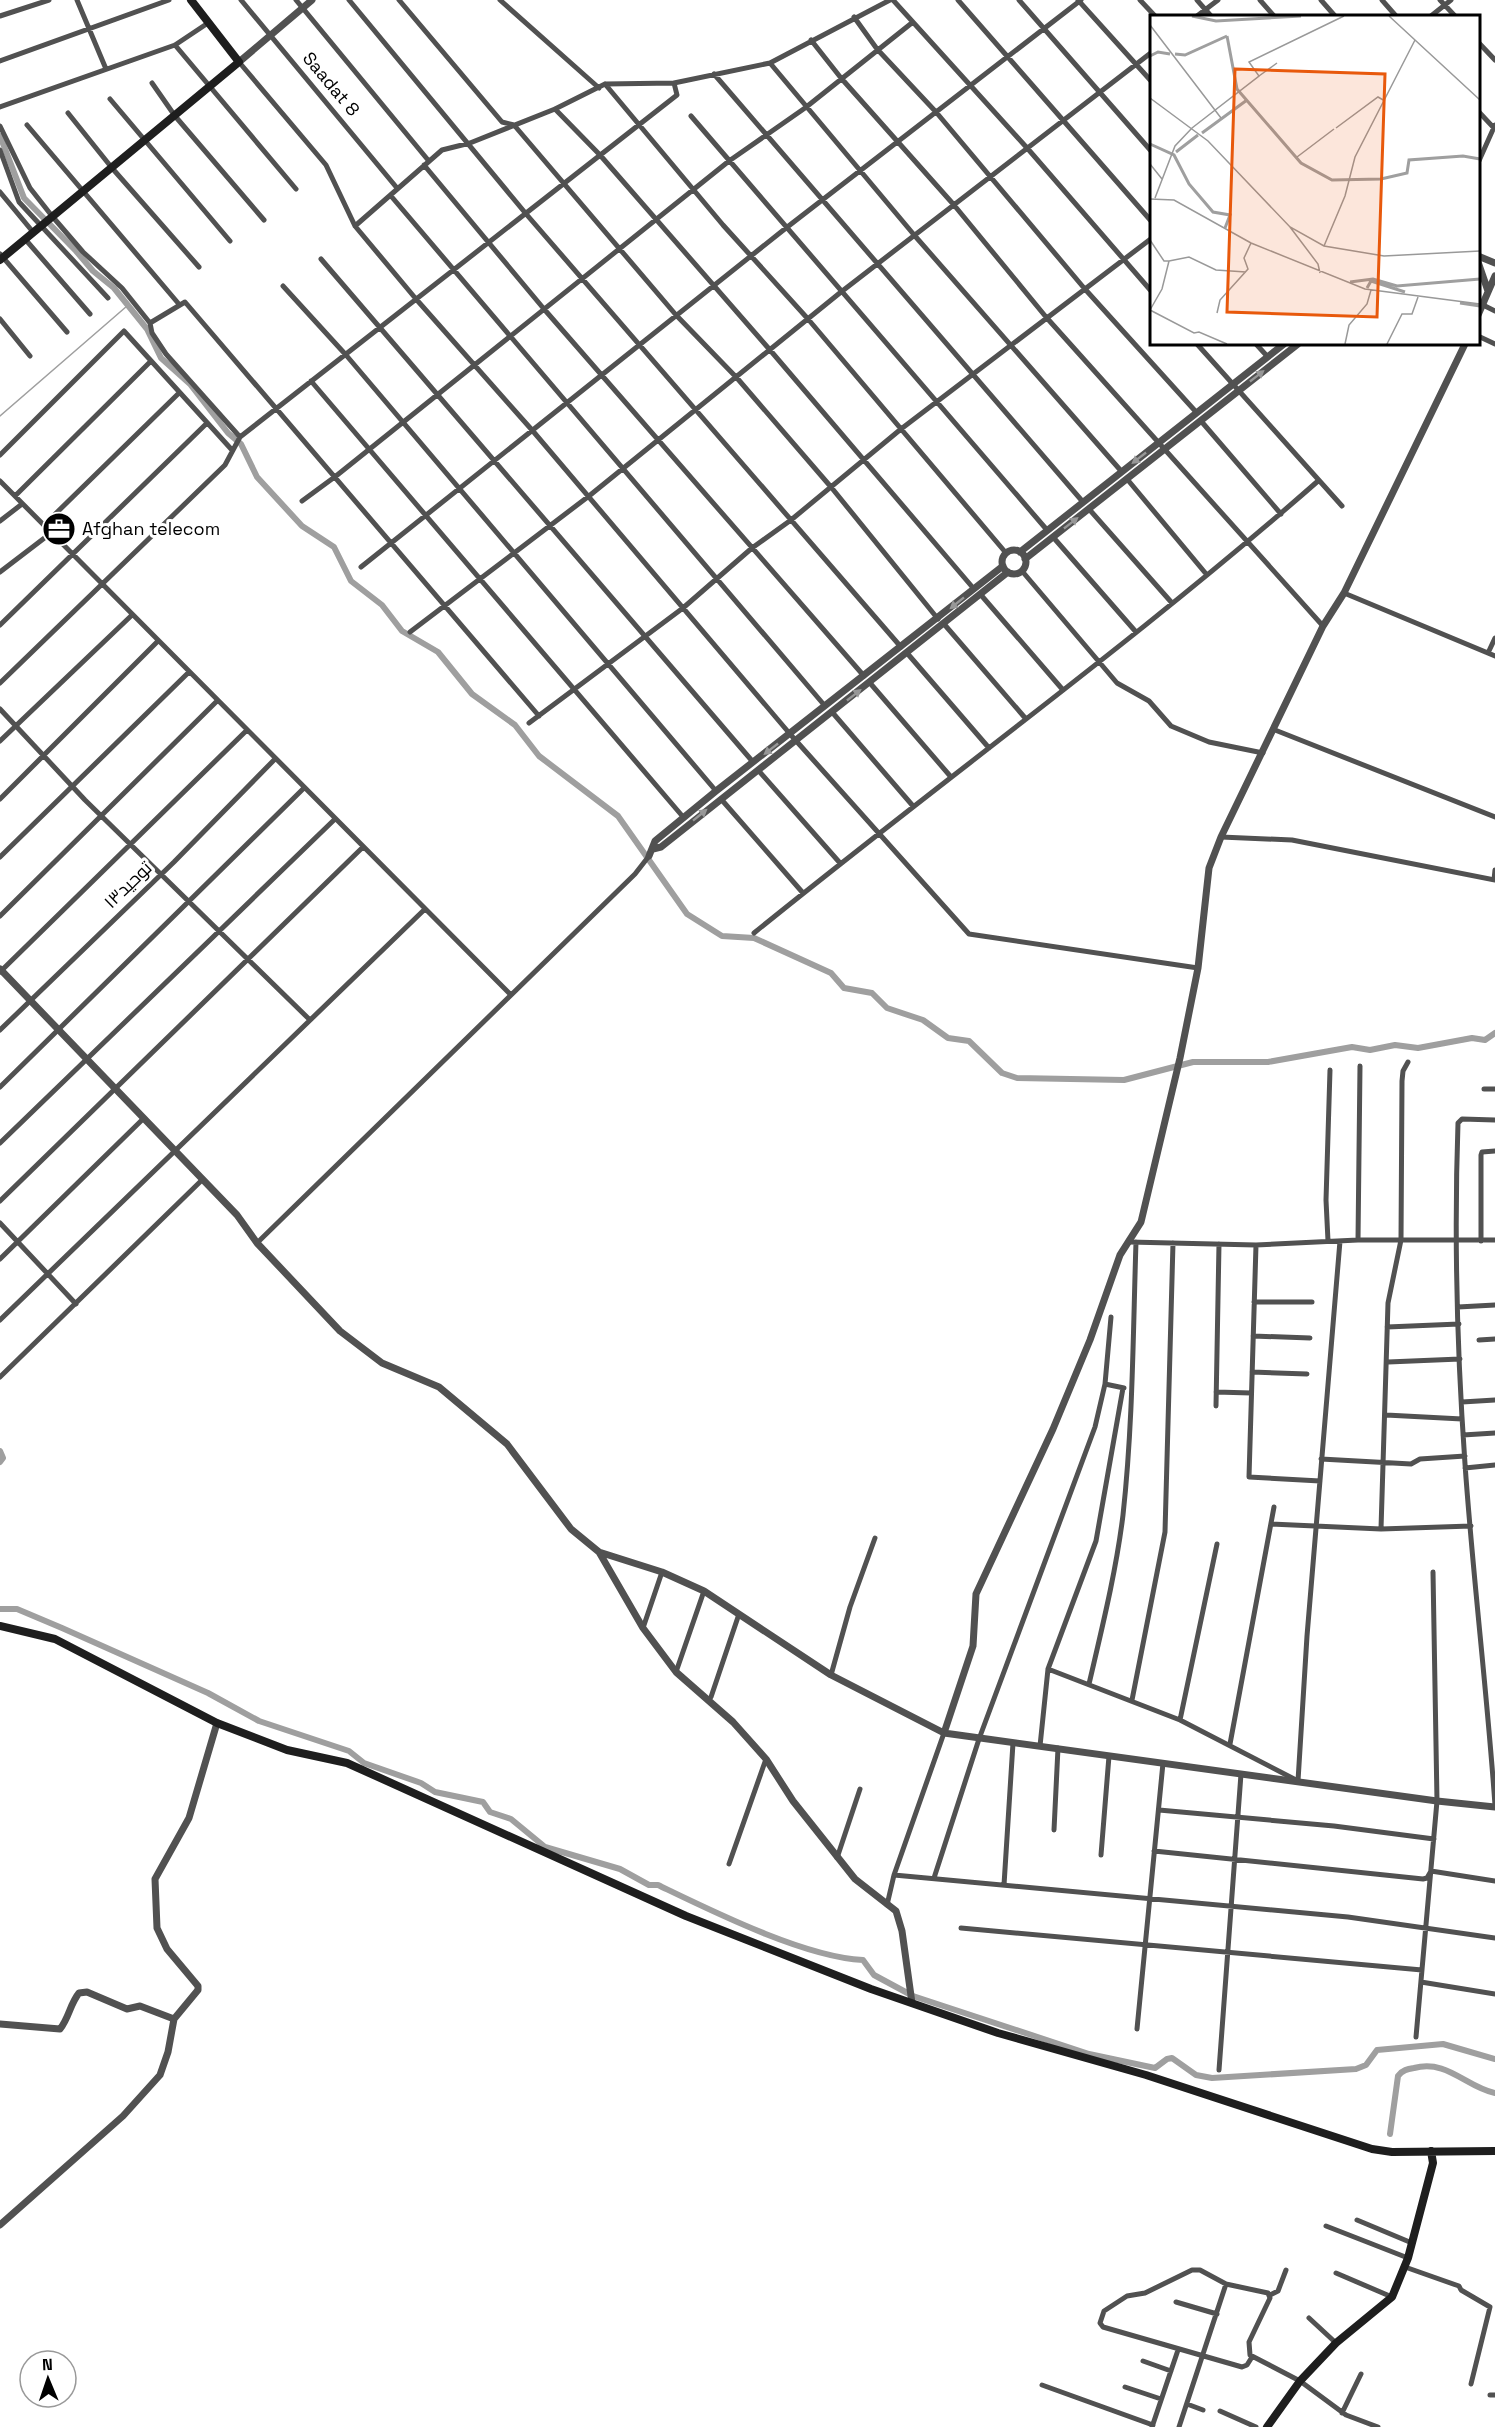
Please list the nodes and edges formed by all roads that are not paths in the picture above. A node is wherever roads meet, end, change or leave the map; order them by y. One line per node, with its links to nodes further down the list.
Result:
1 (49, 0): 33 (street)
2 (78, 0): 37 (street)
3 (169, 0): 37 (street)
4 (191, 0): 36 (main road)
5 (241, 0): 39 (street, Saadat 8)
6 (296, 0): 23 (street)
7 (312, 0): 23 (street)
8 (349, 0): 80 (street)
9 (399, 0): 74 (street)
10 (500, 0): 60 (street)
11 (891, 0): 34 (street); 35 (street)
12 (958, 0): 45 (street)
13 (1019, 0): 38 (street)
14 (1079, 0): 38 (street); 50 (street)
15 (1140, 0): 25 (street)
16 (1197, 0): 24 (street)
17 (1218, 0): 24 (street)
18 (1260, 0): 28 (street)
19 (1321, 0): 29 (street)
20 (1382, 0): 30 (street)
21 (1451, 0): 22 (street)
22 (1443, 3): 31 (street); 32 (street)
23 (302, 8): 39 (street); 87 (street)
24 (1205, 10): 26 (street); 27 (street)
25 (1154, 15)
26 (1198, 15)
27 (1210, 15)
28 (1273, 15)
29 (1334, 15)
30 (1395, 15)
31 (1432, 15)
32 (1454, 15)
33 (0, 16)
34 (854, 17): 40 (street); 43 (street)
35 (913, 22): 43 (street); 59 (street)
36 (208, 23): 42 (street); 48 (main road)
37 (90, 29): 47 (street); 51 (street)
38 (1045, 29): 45 (street); 61 (street)
39 (271, 36): 48 (street); 92 (street, Saadat 8)
40 (811, 40): 49 (street); 53 (street)
41 (1480, 43): 46 (street)
42 (175, 45): 51 (street); 58 (street)
43 (877, 49): 53 (street); 66 (street)
44 (1150, 54): 50 (street)
45 (1009, 57): 59 (street); 71 (street)
46 (1495, 60)
47 (0, 61)
48 (239, 62): 58 (main road); 106 (street)
49 (770, 63): 52 (street); 64 (street)
50 (1136, 64): 54 (street); 61 (street)
51 (106, 69): 63 (street)
52 (714, 74): 56 (street); 77 (street)
53 (841, 78): 64 (street); 79 (street)
54 (1150, 80)
55 (152, 83): 69 (street)
56 (674, 83): 57 (street); 72 (street)
57 (605, 84): 60 (street); 72 (street)
58 (207, 87): 69 (main road); 93 (street)
59 (972, 87): 66 (street); 81 (street)
60 (599, 88): 65 (street)
61 (1100, 92): 71 (street); 83 (street)
62 (110, 99): 78 (street)
63 (0, 107)
64 (805, 108): 77 (street); 89 (street)
65 (555, 109): 74 (street); 84 (street)
66 (936, 112): 79 (street); 90 (street)
67 (1480, 112): 76 (street)
68 (68, 113): 88 (street)
69 (175, 116): 78 (main road); 102 (street)
70 (691, 116): 85 (street)
71 (1062, 122): 81 (street); 104 (street)
72 (637, 124): 84 (street); 94 (street)
73 (27, 125): 95 (street)
74 (514, 125): 80 (street); 91 (street)
75 (0, 126): 101 (street)
76 (1494, 127): 86 (street)
77 (768, 135): 85 (street); 98 (street)
78 (144, 142): 88 (main road); 112 (street)
79 (898, 142): 89 (street); 99 (street)
80 (470, 143): 87 (street); 100 (street)
81 (1028, 149): 90 (street); 119 (street)
82 (0, 150): 105 (street)
83 (1150, 150)
84 (600, 155): 91 (street); 103 (street)
85 (729, 161): 94 (street); 107 (street)
86 (1480, 161)
87 (426, 162): 92 (street); 113 (street)
88 (112, 168): 95 (main road); 123 (street)
89 (860, 171): 98 (street); 109 (street)
90 (990, 175): 99 (street); 129 (street)
91 (565, 183): 100 (street); 114 (street)
92 (397, 188): 97 (street)
93 (296, 189)
94 (695, 190): 103 (street); 115 (street)
95 (82, 191): 101 (main road); 135 (street)
96 (0, 192): 108 (street)
97 (391, 196): 106 (street); 124 (street)
98 (825, 200): 107 (street); 121 (street)
99 (954, 205): 109 (street); 142 (street)
100 (527, 215): 113 (street); 126 (street)
101 (52, 216): 105 (main road); 145 (street)
102 (264, 219)
103 (656, 220): 114 (street); 128 (street)
104 (1150, 220)
105 (43, 225): 108 (main road); 133 (street)
106 (355, 226): 134 (street)
107 (786, 228): 115 (street); 131 (street)
108 (33, 232): 110 (main road)
109 (915, 236): 121 (street); 157 (street)
110 (25, 239): 117 (main road); 140 (street)
111 (1150, 240): 119 (street)
112 (230, 242)
113 (489, 242): 124 (street); 137 (street)
114 (620, 247): 126 (street); 141 (street)
115 (752, 255): 128 (street); 144 (street)
116 (1480, 256): 120 (street)
117 (1, 257): 147 (street)
118 (321, 259): 146 (street)
119 (1123, 260): 129 (street); 130 (street)
120 (1495, 263)
121 (880, 265): 131 (street); 165 (street)
122 (1480, 265): 132 (street)
123 (199, 267)
124 (454, 268): 134 (street); 148 (street)
125 (1495, 276): 132 (street)
126 (582, 280): 137 (street); 156 (street)
127 (283, 286): 159 (street)
128 (713, 286): 141 (street); 158 (street)
129 (1084, 288): 142 (street); 176 (street)
130 (1150, 290)
131 (841, 292): 144 (street); 172 (street)
132 (1488, 292): 136 (street)
133 (108, 298)
134 (416, 299): 146 (street); 163 (street)
135 (178, 303): 145 (street); 174 (street)
136 (1483, 305): 138 (street); 139 (street)
137 (544, 309): 148 (street); 164 (street)
138 (1495, 310)
139 (1480, 312)
140 (90, 314)
141 (676, 315): 156 (street); 166 (street)
142 (1046, 317): 157 (street); 184 (street)
143 (0, 319): 160 (street)
144 (808, 319): 158 (street); 180 (street)
145 (150, 323): 182 (street)
146 (379, 328): 159 (street); 171 (street)
147 (66, 333)
148 (510, 335): 163 (street); 173 (street)
149 (1480, 336): 150 (street)
150 (1495, 344)
151 (1198, 345): 168 (street)
152 (1257, 345): 161 (street)
153 (1283, 345): 161 (street)
154 (1297, 345): 169 (street, one-way to 154)
155 (1465, 345): 232 (street)
156 (640, 346): 164 (street); 175 (street)
157 (1010, 346): 165 (street); 192 (street)
158 (770, 350): 166 (street); 189 (street)
159 (346, 355): 167 (street); 178 (street)
160 (30, 356)
161 (1267, 356): 168 (street)
162 (151, 361): 170 (street); 188 (street); 199 (street)
163 (474, 365): 171 (street); 181 (street)
164 (603, 373): 173 (street); 183 (street)
165 (975, 374): 172 (street); 202 (street)
166 (737, 378): 175 (street); 197 (street)
167 (311, 381): 174 (street); 185 (street)
168 (1233, 384): 169 (street); 176 (street)
169 (1238, 391): 177 (street); 196 (street)
170 (179, 393): 179 (street); 210 (street)
171 (436, 395): 178 (street); 190 (street)
172 (937, 400): 180 (street); 212 (street)
173 (566, 402): 181 (street); 191 (street)
174 (278, 409): 182 (street); 193 (street)
175 (697, 410): 183 (street); 208 (street)
176 (1197, 413): 184 (street)
177 (1201, 421): 187 (street); 207 (street)
178 (402, 422): 185 (street); 198 (street)
179 (206, 424): 186 (street); 221 (street)
180 (901, 429): 189 (street); 220 (street)
181 (532, 430): 190 (street); 200 (street)
182 (240, 437): 186 (street)
183 (659, 439): 191 (street); 217 (street)
184 (1158, 444): 187 (street); 192 (street, one-way to 192)
185 (369, 449): 193 (street); 206 (street)
186 (232, 450): 230 (street)
187 (1164, 451): 194 (street); 216 (street)
188 (0, 455)
189 (865, 460): 197 (street); 231 (street)
190 (492, 461): 198 (street); 211 (street)
191 (621, 468): 200 (street); 229 (street)
192 (1122, 472): 202 (street)
193 (336, 476): 201 (street); 215 (street)
194 (1127, 479): 205 (street); 227 (street)
195 (0, 481): 199 (street)
196 (1318, 481): 204 (street); 207 (street)
197 (831, 487): 208 (street); 238 (street)
198 (458, 489): 206 (street); 219 (street)
199 (15, 496): 203 (street)
200 (589, 496): 211 (street); 236 (street)
201 (302, 501)
202 (1083, 502): 212 (street)
203 (22, 504): 209 (street); 210 (street)
204 (1342, 506)
205 (1089, 509): 214 (street, one-way to 205); 234 (street)
206 (425, 514): 215 (street); 228 (street)
207 (1281, 514): 216 (street)
208 (790, 520): 217 (street); 246 (street)
209 (0, 521)
210 (44, 525): 213 (street)
211 (549, 525): 219 (street); 243 (street)
212 (1047, 530): 218 (street)
213 (51, 533): 221 (street); 226 (street)
214 (1053, 537): 222 (street); 242 (street)
215 (392, 542): 223 (street); 235 (street)
216 (1248, 543): 227 (street); 240 (street)
217 (752, 548): 229 (street); 253 (street)
218 (1020, 552): 220 (street); 222 (street)
219 (515, 553): 228 (street); 251 (street)
220 (1006, 553): 224 (street)
221 (72, 554): 230 (street); 239 (street)
222 (1025, 559): 225 (street)
223 (361, 567)
224 (1006, 569): 225 (street); 231 (street); 233 (street)
225 (1022, 571): 250 (street)
226 (0, 572)
227 (1207, 575): 234 (street)
228 (481, 577): 235 (street); 256 (street)
229 (717, 577): 236 (street); 259 (street)
230 (102, 584): 237 (street); 254 (street)
231 (974, 589): 238 (street, one-way to 238)
232 (1344, 593): 240 (street); 248 (street)
233 (981, 595): 238 (street); 257 (street)
234 (1172, 603): 242 (street)
235 (445, 605): 241 (street); 262 (street)
236 (683, 608): 243 (street); 268 (street)
237 (132, 615): 245 (street); 265 (street)
238 (941, 621): 246 (street); 247 (street); 263 (street)
239 (0, 625)
240 (1323, 626): 267 (street)
241 (410, 632)
242 (1136, 632): 250 (street)
243 (644, 636): 251 (street); 275 (street)
244 (1495, 638): 248 (street)
245 (158, 641): 252 (street); 273 (street)
246 (901, 647): 253 (street)
247 (907, 653): 255 (street); 271 (street)
248 (1488, 654): 249 (street)
249 (1495, 656)
250 (1100, 660): 257 (street); 272 (street)
251 (610, 664): 256 (street); 280 (street)
252 (189, 672): 258 (street); 278 (street)
253 (864, 676): 259 (street)
254 (0, 683)
255 (870, 683): 261 (street, one-way to 255); 277 (street)
256 (575, 687): 262 (street); 286 (street)
257 (1063, 690): 263 (street)
258 (218, 701): 266 (street); 284 (street)
259 (825, 706): 268 (street)
260 (0, 709): 265 (street)
261 (832, 712): 270 (street); 283 (street)
262 (539, 716): 264 (street)
263 (1026, 719): 271 (street)
264 (529, 723)
265 (15, 726): 269 (street); 273 (street)
266 (247, 730): 274 (street); 290 (street)
267 (1275, 730): 272 (street); 285 (street)
268 (790, 734): 270 (street); 275 (street, one-way to 275)
269 (0, 741)
270 (796, 741): 276 (street); 288 (street)
271 (989, 748): 277 (street)
272 (1263, 753): 289 (street)
273 (44, 756): 278 (street); 281 (street)
274 (275, 759): 279 (street); 296 (street, توحید۱۳)
275 (753, 762): 280 (street)
276 (758, 770): 282 (street); 294 (street)
277 (951, 777): 283 (street)
278 (72, 786): 284 (street); 293 (street)
279 (304, 788): 287 (street); 299 (street)
280 (716, 791): 286 (street)
281 (0, 799)
282 (721, 799): 292 (street, one-way to 282); 298 (street)
283 (913, 806): 288 (street)
284 (102, 817): 290 (street); 301 (street)
285 (1495, 817)
286 (684, 818): 292 (street)
287 (335, 819): 291 (street); 302 (street)
288 (878, 832): 294 (street); 305 (street)
289 (1221, 837): 297 (street); 305 (street)
290 (131, 844): 296 (street); 306 (street)
291 (363, 847): 300 (street); 304 (street)
292 (651, 852): 307 (street)
293 (0, 857)
294 (840, 863): 298 (street)
295 (1495, 870): 297 (street)
296 (162, 873): 299 (street); 308 (street, توحید۱۳)
297 (1495, 880)
298 (803, 893): 303 (street)
299 (190, 901): 302 (street); 311 (street)
300 (425, 909): 307 (street); 309 (street)
301 (0, 916)
302 (219, 930): 304 (street); 312 (street)
303 (754, 933)
304 (248, 958): 309 (street); 317 (street)
305 (1198, 968): 335 (street)
306 (0, 971): 308 (street)
307 (511, 995): 337 (street)
308 (30, 1001): 310 (street, توحید۱۳); 311 (street)
309 (309, 1019): 323 (street)
310 (0, 1030)
311 (59, 1030): 312 (street); 316 (street)
312 (87, 1059): 317 (street); 322 (street)
313 (1408, 1062): 329 (street)
314 (1360, 1066): 328 (street)
315 (1330, 1070): 336 (street)
316 (0, 1087)
317 (115, 1088): 320 (street); 326 (street)
318 (1484, 1089): 319 (street)
319 (1495, 1089)
320 (144, 1118): 323 (street); 334 (street)
321 (1495, 1120): 330 (street)
322 (0, 1143)
323 (175, 1150): 325 (street); 342 (street)
324 (1495, 1151): 331 (street)
325 (203, 1179): 337 (street); 345 (street)
326 (0, 1201)
327 (0, 1223): 334 (street)
328 (1358, 1240): 329 (street); 333 (street)
329 (1401, 1240): 330 (street); 351 (street)
330 (1456, 1240): 331 (street); 347 (street)
331 (1481, 1240): 332 (street)
332 (1495, 1240)
333 (1340, 1241): 336 (street); 374 (street)
334 (17, 1242): 341 (street); 342 (street)
335 (1133, 1242): 338 (street); 363 (street); 401 (street)
336 (1328, 1242): 340 (street)
337 (257, 1243): 386 (street)
338 (1173, 1244): 339 (street); 398 (street)
339 (1219, 1244): 340 (street); 364 (street)
340 (1256, 1245): 343 (street)
341 (0, 1259)
342 (48, 1274): 345 (street); 349 (street)
343 (1254, 1302): 344 (street); 352 (street)
344 (1312, 1302)
345 (76, 1304): 360 (street)
346 (1495, 1305): 347 (street)
347 (1458, 1307): 350 (street)
348 (1111, 1317): 361 (street)
349 (0, 1320)
350 (1459, 1324): 351 (street); 356 (street)
351 (1388, 1327): 357 (street)
352 (1253, 1336): 353 (street); 358 (street)
353 (1310, 1338)
354 (1495, 1339): 355 (street)
355 (1479, 1340)
356 (1460, 1359): 357 (street); 367 (street)
357 (1388, 1362): 369 (street)
358 (1252, 1372): 359 (street); 365 (street)
359 (1307, 1374)
360 (0, 1377)
361 (1105, 1384): 362 (street); 402 (street)
362 (1123, 1388): 363 (street); 393 (street)
363 (1131, 1389): 396 (street)
364 (1216, 1392): 365 (street); 368 (street)
365 (1251, 1393): 378 (street)
366 (1495, 1400): 367 (street)
367 (1461, 1402): 370 (street)
368 (1216, 1406)
369 (1386, 1415): 370 (street); 375 (street)
370 (1462, 1419): 372 (street)
371 (1495, 1433): 372 (street)
372 (1463, 1436): 373 (street)
373 (1465, 1456): 375 (street); 377 (street)
374 (1321, 1459): 375 (street); 378 (street)
375 (1383, 1463): 383 (street)
376 (1495, 1465): 377 (street)
377 (1465, 1468): 382 (street)
378 (1320, 1481): 381 (street)
379 (1274, 1507): 380 (street)
380 (1271, 1524): 381 (street); 404 (street)
381 (1317, 1526): 383 (street); 411 (street)
382 (1471, 1526): 383 (street); 414 (street)
383 (1381, 1529)
384 (875, 1538): 395 (street)
385 (1217, 1544): 399 (street)
386 (599, 1552): 387 (street); 392 (street)
387 (662, 1572): 389 (street); 392 (street)
388 (1433, 1572): 413 (street)
389 (704, 1591): 390 (street); 394 (street)
390 (739, 1614): 395 (street); 397 (street)
391 (0, 1626): 400 (main road)
392 (643, 1628): 394 (street)
393 (1048, 1669): 396 (street); 405 (street)
394 (676, 1672): 408 (street)
395 (831, 1676): 401 (street)
396 (1089, 1684): 398 (street)
397 (711, 1696)
398 (1132, 1700): 399 (street)
399 (1180, 1720): 404 (street)
400 (217, 1723): 440 (main road); 441 (street)
401 (944, 1733): 402 (street); 425 (street)
402 (979, 1739): 403 (street); 426 (street)
403 (1013, 1743): 405 (street); 428 (street)
404 (1230, 1744): 411 (street)
405 (1040, 1746): 406 (street)
406 (1058, 1748): 407 (street); 417 (street)
407 (1109, 1756): 409 (street); 420 (street)
408 (766, 1759): 422 (street); 423 (street)
409 (1163, 1763): 410 (street); 415 (street)
410 (1241, 1774): 411 (street); 416 (street)
411 (1298, 1781): 413 (street)
412 (860, 1789): 422 (street)
413 (1437, 1802): 414 (street); 418 (street)
414 (1495, 1806)
415 (1159, 1810): 416 (street); 419 (street)
416 (1238, 1817): 418 (street); 421 (street)
417 (1054, 1830)
418 (1434, 1839): 424 (street)
419 (1154, 1851): 421 (street); 429 (street)
420 (1101, 1855)
421 (1235, 1857): 424 (street); 431 (street)
422 (837, 1858): 430 (street)
423 (729, 1864)
424 (1431, 1872): 427 (street); 432 (street)
425 (894, 1875): 426 (street); 430 (street)
426 (934, 1878): 428 (street)
427 (1495, 1881)
428 (1004, 1885): 429 (street)
429 (1151, 1899): 431 (street); 435 (street)
430 (887, 1906): 440 (street)
431 (1231, 1906): 432 (street); 436 (street)
432 (1426, 1927): 434 (street); 437 (street)
433 (961, 1928): 435 (street)
434 (1495, 1938)
435 (1147, 1946): 436 (street); 443 (street)
436 (1228, 1952): 437 (street); 445 (street)
437 (1422, 1970): 438 (street)
438 (1421, 1982): 439 (street); 444 (street)
439 (1495, 1995)
440 (912, 2003): 446 (main road)
441 (174, 2019): 442 (street); 449 (street)
442 (0, 2024)
443 (1137, 2029)
444 (1416, 2037)
445 (1219, 2070)
446 (1431, 2151): 447 (main road); 451 (main road)
447 (1495, 2151)
448 (1357, 2220): 451 (street)
449 (0, 2225)
450 (1326, 2226): 452 (street)
451 (1412, 2243): 452 (main road)
452 (1408, 2258): 453 (main road)
453 (1406, 2267): 458 (main road); 470 (street)
454 (1286, 2270): 457 (street)
455 (1336, 2273): 458 (street)
456 (1226, 2284): 457 (street); 460 (street); 463 (street)
457 (1270, 2295): 464 (street)
458 (1392, 2297): 462 (main road)
459 (1176, 2302): 460 (street)
460 (1217, 2314): 465 (street)
461 (1309, 2318): 462 (street)
462 (1336, 2343): 469 (main road)
463 (1178, 2350): 465 (street); 467 (street)
464 (1252, 2357): 465 (street); 469 (street)
465 (1203, 2358): 474 (street)
466 (1143, 2361): 467 (street)
467 (1171, 2371): 473 (street)
468 (1361, 2374): 477 (street)
469 (1300, 2381): 477 (street); 481 (main road)
470 (1471, 2384)
471 (1042, 2385): 478 (street)
472 (1125, 2387): 473 (street)
473 (1161, 2399): 478 (street)
474 (1187, 2404): 475 (street); 479 (street)
475 (1203, 2410)
476 (1220, 2411): 480 (street)
477 (1342, 2413): 482 (street)
478 (1152, 2426)
479 (1179, 2427)
480 (1256, 2427)
481 (1267, 2427)
482 (1378, 2427)

